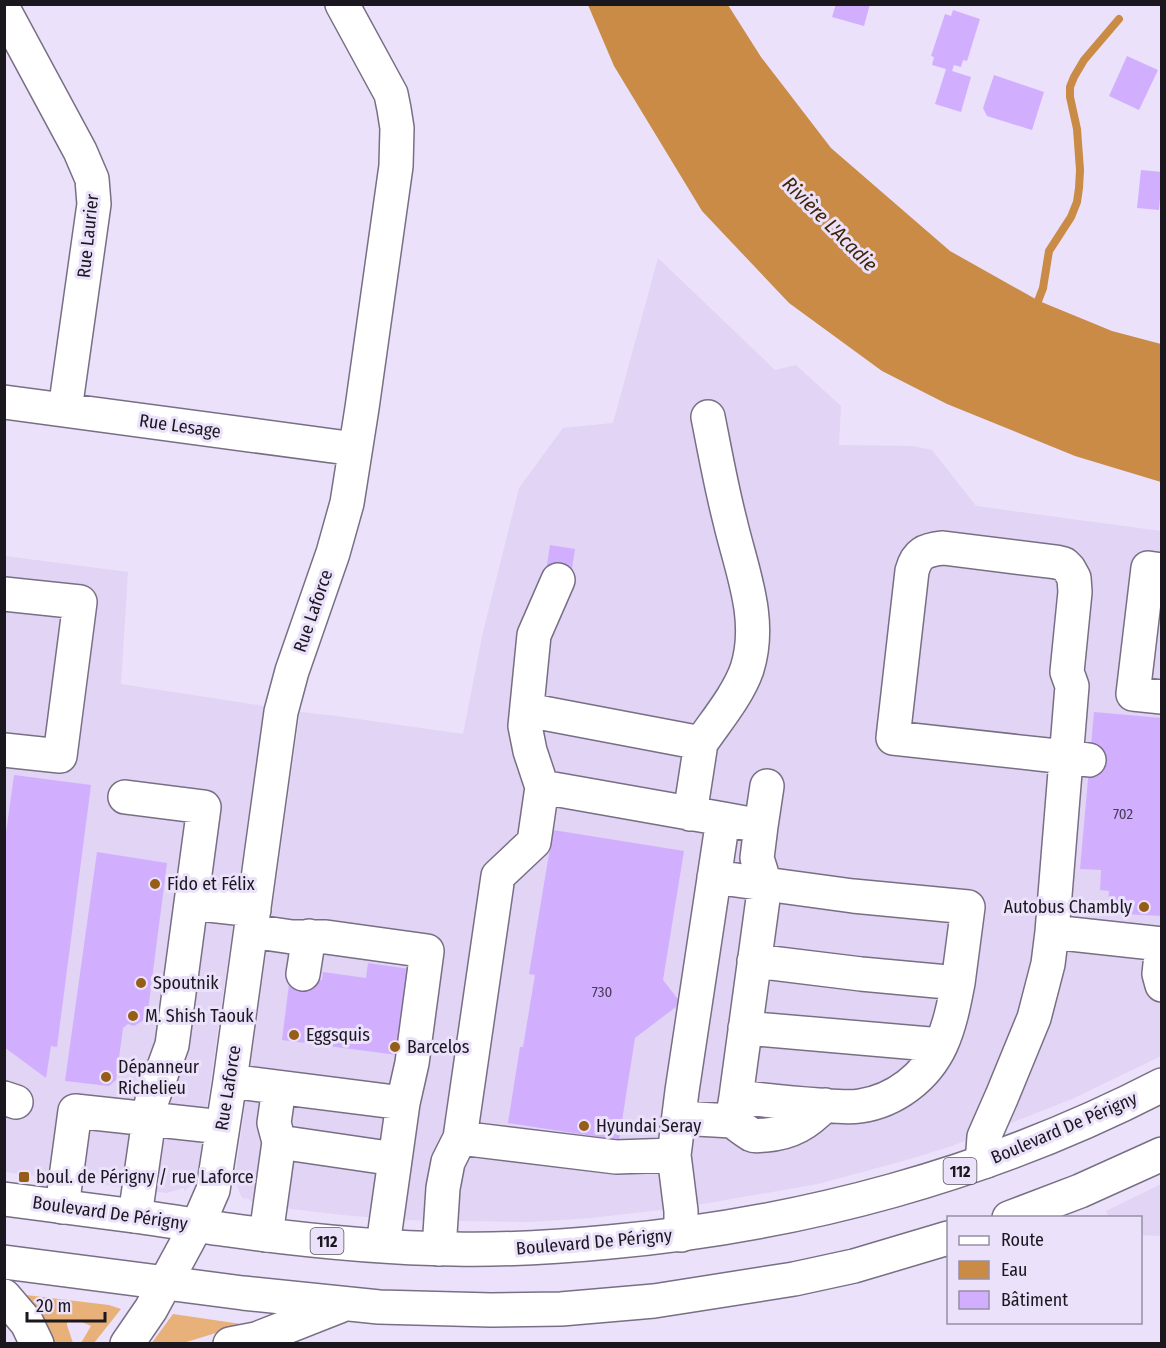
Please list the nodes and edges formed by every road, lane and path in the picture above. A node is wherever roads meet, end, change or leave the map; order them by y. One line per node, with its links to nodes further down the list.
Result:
1 (342, 4): 6 (main road, Rue Laforce)
2 (4, 10): 4 (main road, Rue Laurier)
3 (4, 402): 4 (main road, Rue Lesage)
4 (65, 410): 6 (main road, Rue Lesage)
5 (708, 417): 12 (main road)
6 (355, 450): 24 (main road, Rue Laforce)
7 (1161, 570): 10 (main road)
8 (558, 580): 11 (main road)
9 (4, 594): 13 (main road)
10 (1161, 697)
11 (527, 710): 12 (main road); 16 (main road)
12 (701, 743): 18 (main road)
13 (4, 750)
14 (1078, 758): 14 (main road); 25 (main road)
15 (767, 786): 20 (main road)
16 (542, 787): 18 (main road); 42 (main road)
17 (125, 797): 23 (main road)
18 (690, 814): 19 (main road)
19 (723, 819): 20 (main road); 21 (main road)
20 (761, 826): 22 (main road)
21 (714, 877): 22 (main road); 39 (main road)
22 (765, 884): 28 (main road); 30 (main road)
23 (191, 903): 24 (main road); 40 (main road)
24 (252, 921): 26 (main road); 34 (main road, Rue Laforce)
25 (1052, 932): 27 (main road); 47 (main road)
26 (317, 937): 29 (main road); 37 (main road)
27 (1161, 944): 31 (main road)
28 (754, 961): 30 (main road); 32 (main road)
29 (303, 974)
30 (958, 983): 33 (main road)
31 (1161, 985)
32 (745, 1028): 33 (main road); 38 (main road)
33 (941, 1046): 38 (main road)
34 (230, 1081): 36 (main road); 41 (main road, Rue Laforce)
35 (1161, 1085): 47 (main road, Boulevard De Périgny / 112)
36 (279, 1088): 37 (main road); 43 (main road)
37 (403, 1103): 46 (main road)
38 (734, 1109): 39 (main road)
39 (679, 1118): 45 (main road)
40 (149, 1119): 41 (main road); 49 (main road); 50 (main road)
41 (222, 1128): 52 (main road, Rue Laforce)
42 (460, 1138): 45 (main road); 57 (main road)
43 (279, 1142): 46 (main road); 53 (main road)
44 (1161, 1154): 51 (main road)
45 (674, 1155): 54 (main road)
46 (395, 1159): 56 (main road)
47 (986, 1161): 54 (main road, Boulevard De Périgny / 112)
48 (4, 1199): 49 (main road, Boulevard De Périgny / 112)
49 (62, 1207): 50 (main road, Boulevard De Périgny / 112)
50 (135, 1216): 52 (main road, Boulevard De Périgny / 112)
51 (1013, 1216)
52 (197, 1225): 53 (main road, Boulevard De Périgny / 112); 59 (main road, Rue Laforce)
53 (266, 1235): 56 (main road, Boulevard De Périgny / 112)
54 (681, 1235): 57 (main road, Boulevard De Périgny / 112)
55 (947, 1238): 61 (main road)
56 (383, 1245): 57 (main road, Boulevard De Périgny / 112)
57 (439, 1249)
58 (4, 1262): 59 (main road)
59 (166, 1282): 61 (main road); 63 (main road, Rue Laforce)
60 (4, 1296): 62 (main road)
61 (344, 1304): 64 (main road)
62 (37, 1344)
63 (127, 1344)
64 (230, 1344)

